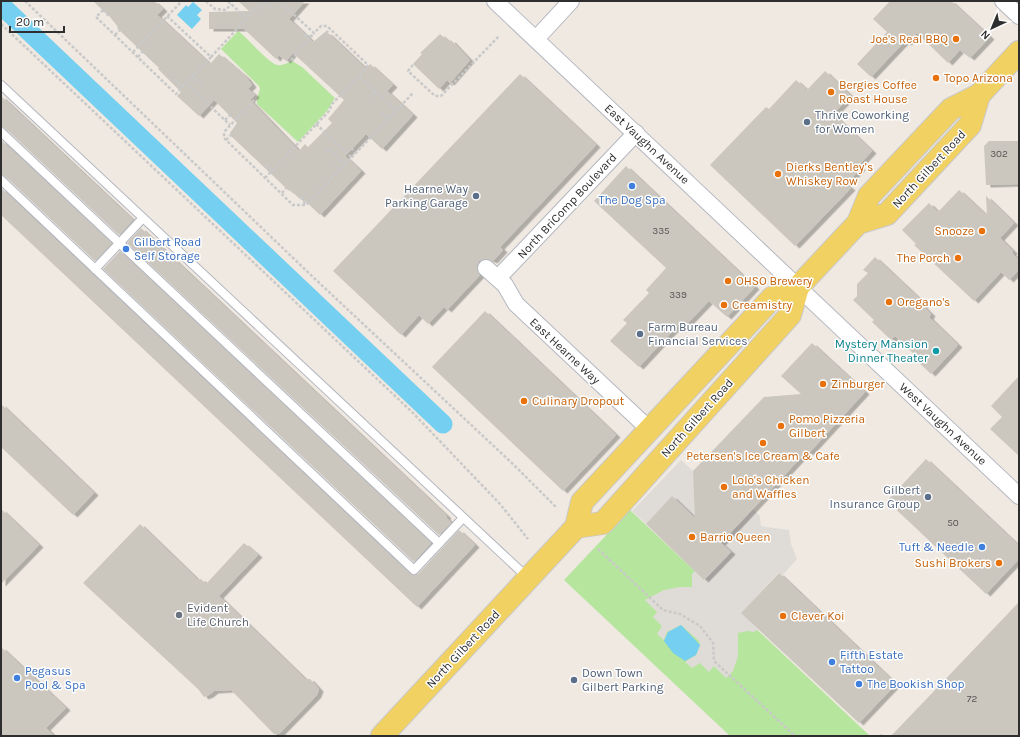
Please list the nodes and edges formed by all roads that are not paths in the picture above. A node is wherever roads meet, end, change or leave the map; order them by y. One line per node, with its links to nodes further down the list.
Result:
1 (495, 1): 5 (street, East Vaughn Avenue)
2 (571, 1): 5 (street)
3 (1003, 1): 4 (street)
4 (1019, 16)
5 (536, 39): 9 (street, East Vaughn Avenue)
6 (1019, 52): 15 (main road, North Gilbert Road)
7 (1, 85): 11 (lane)
8 (1, 132): 12 (lane)
9 (636, 133): 14 (street, North BriComp Boulevard); 15 (street, East Vaughn Avenue)
10 (1, 180): 13 (lane)
11 (143, 218): 12 (lane); 18 (lane)
12 (119, 244): 13 (lane); 20 (lane)
13 (95, 269): 20 (lane)
14 (492, 273): 16 (street, East Hearne Way)
15 (798, 287): 16 (main road, North Gilbert Road); 17 (street, West Vaughn Avenue); 19 (main road, North Gilbert Road)
16 (649, 429): 19 (main road, North Gilbert Road)
17 (1019, 496)
18 (463, 518): 20 (lane); 21 (lane)
19 (576, 527): 21 (main road, North Gilbert Road)
20 (440, 543)
21 (529, 579): 22 (main road, North Gilbert Road)
22 (382, 736)

